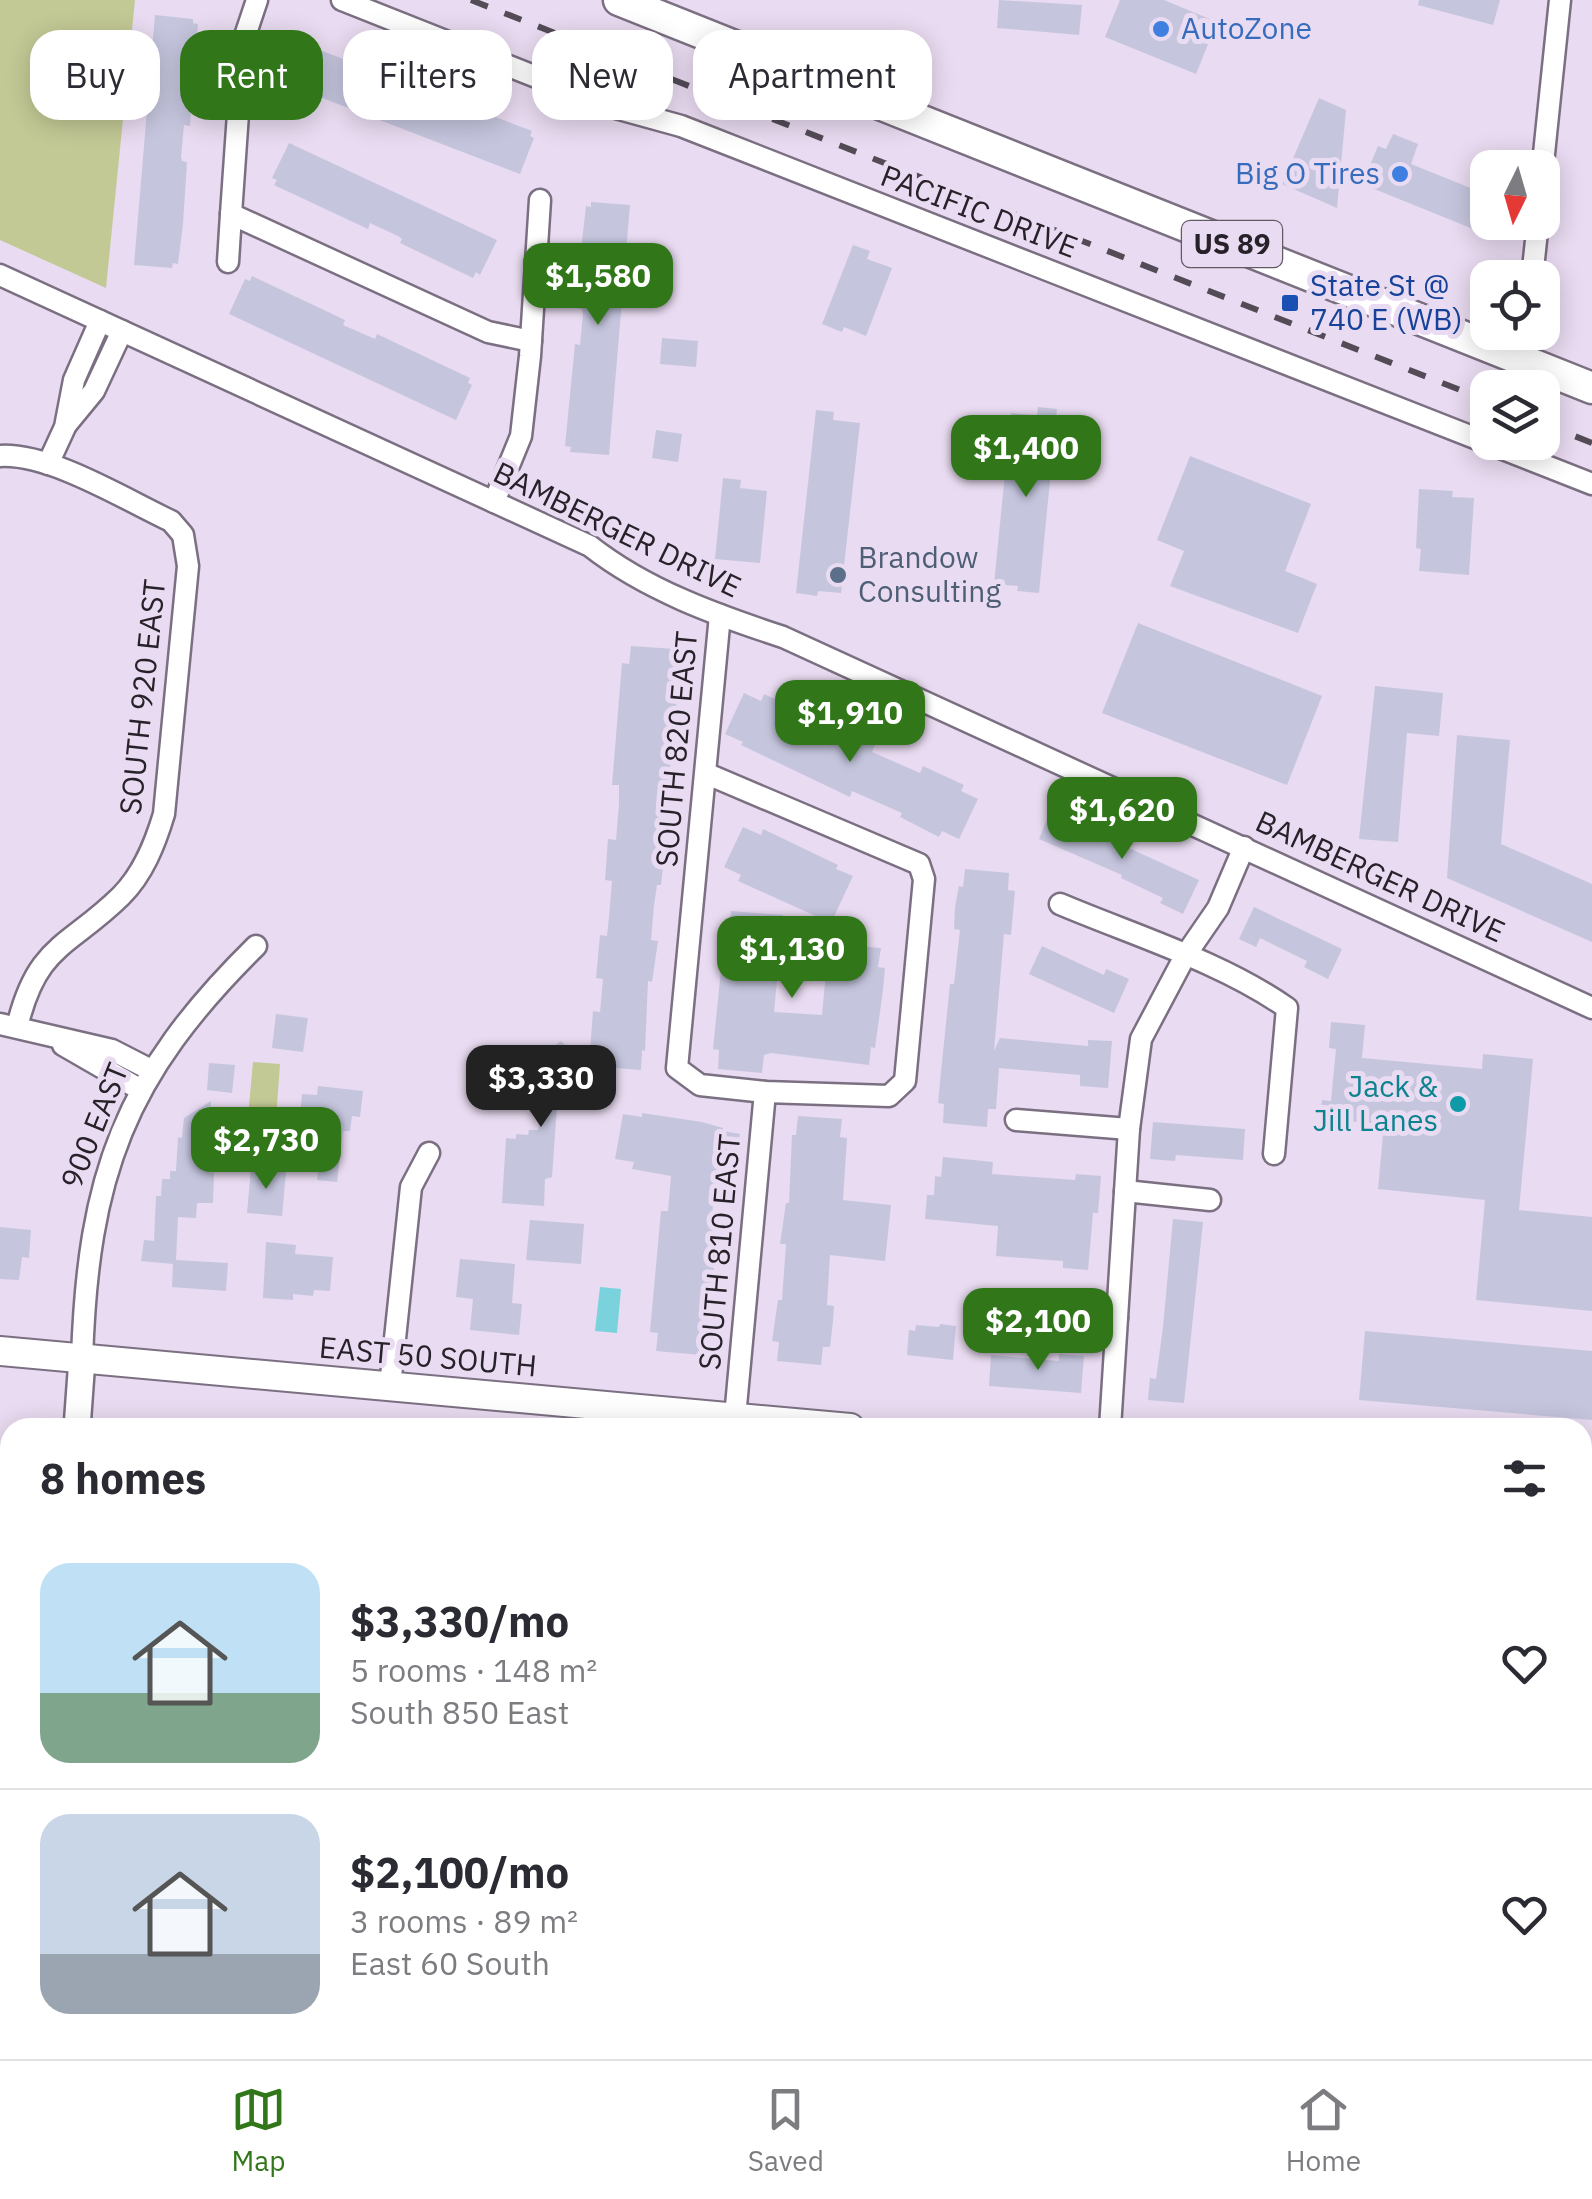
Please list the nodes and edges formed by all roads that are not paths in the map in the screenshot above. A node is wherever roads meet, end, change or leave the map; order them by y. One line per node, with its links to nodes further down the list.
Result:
1 (256, 0): 7 (street)
2 (342, 0): 19 (street, PACIFIC DRIVE)
3 (619, 0): 11 (main road, US 89)
4 (1560, 0): 5 (street)
5 (1544, 150)
6 (540, 200): 13 (street)
7 (231, 214): 8 (street); 13 (street)
8 (228, 262)
9 (0, 275): 10 (street, BAMBERGER DRIVE)
10 (100, 321): 12 (street, BAMBERGER DRIVE); 16 (street)
11 (1470, 326)
12 (122, 331): 16 (street); 20 (street, BAMBERGER DRIVE)
13 (531, 341): 20 (street)
14 (1530, 350): 15 (main road, US 89)
15 (1592, 388)
16 (65, 427): 18 (street)
17 (0, 456): 18 (street, SOUTH 920 EAST)
18 (48, 464): 28 (street, SOUTH 920 EAST)
19 (1592, 484)
20 (494, 502): 21 (street, BAMBERGER DRIVE)
21 (720, 615): 22 (street, SOUTH 820 EAST); 23 (street, BAMBERGER DRIVE)
22 (705, 773): 32 (street, SOUTH 820 EAST); 32 (street)
23 (1244, 847): 26 (street); 27 (street, BAMBERGER DRIVE)
24 (1060, 904): 26 (street)
25 (256, 946): 30 (street, 900 EAST)
26 (1185, 956): 34 (street); 36 (street)
27 (1592, 1008)
28 (8, 1025): 29 (street)
29 (39, 1032): 30 (street); 31 (street)
30 (152, 1070): 31 (street, 900 EAST)
31 (141, 1090): 42 (street, 900 EAST)
32 (765, 1092): 44 (street, SOUTH 810 EAST)
33 (1016, 1120): 34 (street)
34 (1129, 1128): 37 (street)
35 (428, 1152): 43 (street)
36 (1274, 1154)
37 (1125, 1191): 38 (street); 40 (street)
38 (1210, 1200)
39 (1007, 1308): 40 (street)
40 (1117, 1318): 47 (street)
41 (0, 1351): 42 (main road, EAST 50 SOUTH)
42 (82, 1358): 43 (main road, EAST 50 SOUTH); 45 (street, 900 EAST)
43 (390, 1386): 44 (main road, EAST 50 SOUTH)
44 (735, 1417): 46 (main road, EAST 50 SOUTH)
45 (77, 1418)
46 (745, 1418)
47 (1111, 1418)

